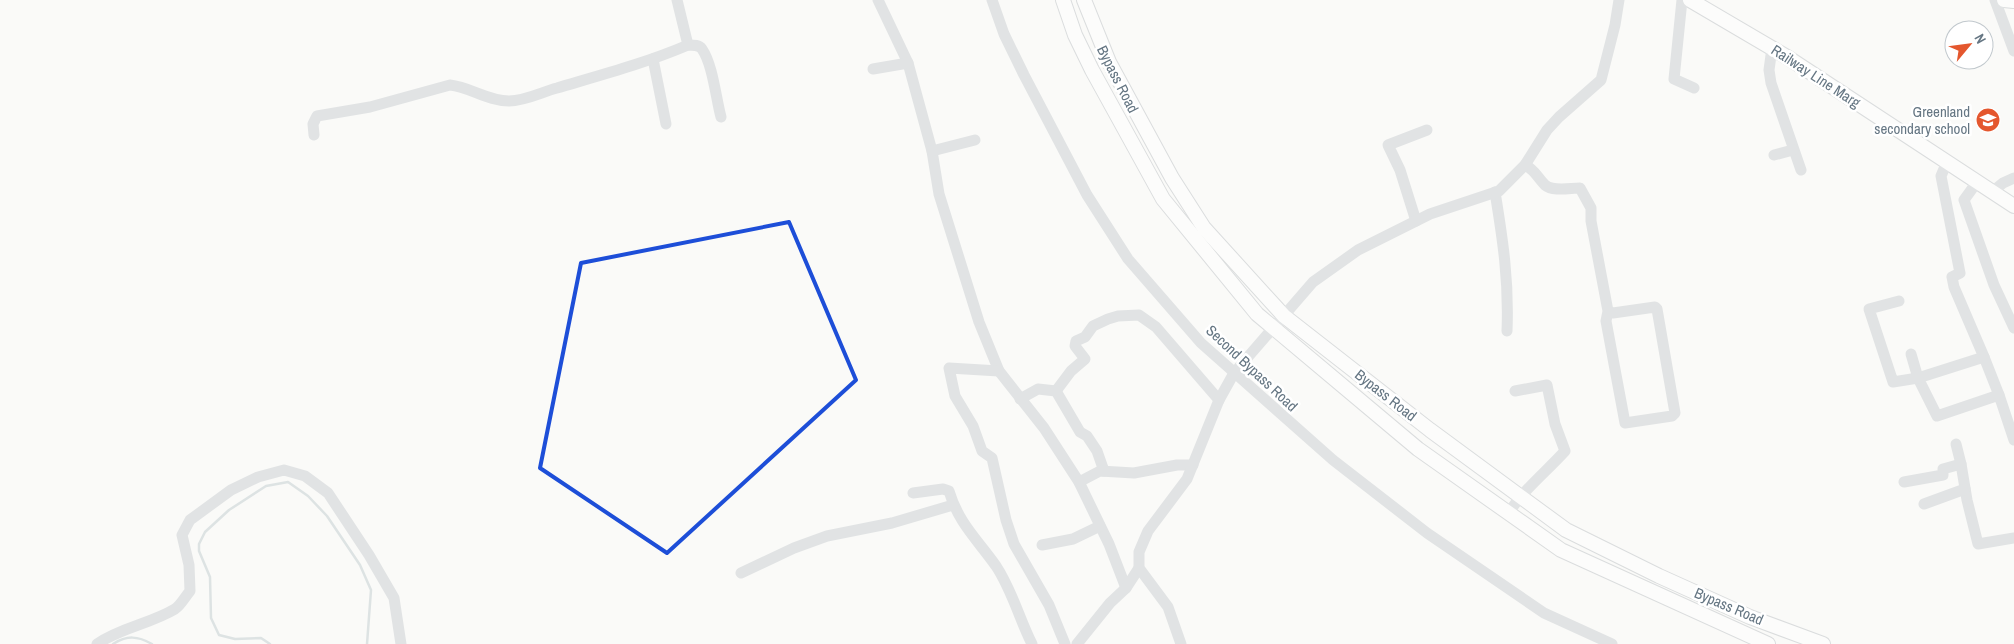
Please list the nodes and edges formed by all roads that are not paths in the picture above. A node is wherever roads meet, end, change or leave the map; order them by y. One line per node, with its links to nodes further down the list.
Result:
1 (677, 0): 13 (street)
2 (878, 0): 17 (street)
3 (992, 0): 48 (street, Second Bypass Road)
4 (1063, 0): 21 (main road, Bypass Road)
5 (1084, 0): 20 (main road, Bypass Road)
6 (1619, 0): 31 (street)
7 (1682, 0): 19 (street)
8 (1690, 0): 12 (main road, Railway Line Marg)
9 (1995, 0): 15 (street)
10 (2004, 0): 11 (main road)
11 (2014, 1)
12 (1706, 4): 14 (main road, Railway Line Marg)
13 (688, 45): 16 (street); 22 (street)
14 (1772, 48): 27 (street); 30 (main road, Railway Line Marg)
15 (2014, 51)
16 (653, 59): 23 (street); 25 (street)
17 (908, 63): 18 (street); 28 (street)
18 (874, 69)
19 (1694, 88)
20 (1130, 103): 21 (main road); 41 (main road, Bypass Road)
21 (1114, 112): 42 (main road, Bypass Road)
22 (721, 118)
23 (666, 124)
24 (1427, 130): 38 (street)
25 (314, 135)
26 (975, 140): 28 (street)
27 (1793, 150): 29 (street); 32 (street)
28 (932, 152): 47 (street)
29 (1774, 155)
30 (1947, 162): 34 (main road, Railway Line Marg); 46 (street)
31 (1525, 165): 35 (street); 40 (street)
32 (1801, 170)
33 (2014, 178): 36 (street)
34 (1978, 182): 36 (main road, Railway Line Marg); 43 (street)
35 (1495, 192): 38 (street); 44 (street)
36 (1992, 192): 37 (main road, Railway Line Marg)
37 (2014, 206)
38 (1416, 221): 41 (street)
39 (1899, 301): 49 (street)
40 (1608, 311): 40 (street)
41 (1284, 316): 42 (street); 64 (main road, Bypass Road)
42 (1272, 328): 48 (street); 67 (main road, Bypass Road)
43 (2014, 328)
44 (1507, 331)
45 (1911, 354): 49 (street)
46 (1984, 357): 49 (street); 52 (street)
47 (999, 371): 53 (street); 78 (street)
48 (1234, 373): 54 (street); 81 (street, Second Bypass Road)
49 (1918, 378): 52 (street)
50 (1056, 391): 53 (street); 54 (street); 59 (street)
51 (1515, 391): 64 (street)
52 (1999, 396): 55 (street)
53 (1020, 399): 60 (street)
54 (1220, 400): 58 (street)
55 (2014, 440)
56 (1956, 444): 57 (street)
57 (1961, 464): 61 (street); 62 (street)
58 (1193, 465): 59 (street); 71 (street)
59 (1104, 471): 60 (street)
60 (1079, 482): 68 (street)
61 (1904, 482)
62 (1965, 489): 65 (street); 69 (street)
63 (913, 493): 66 (street)
64 (1519, 496): 67 (street); 74 (main road, Bypass Road)
65 (1924, 504)
66 (953, 505): 72 (street); 77 (street)
67 (1508, 514): 82 (main road, Bypass Road)
68 (1100, 526): 70 (street); 73 (street)
69 (2014, 538)
70 (1042, 545)
71 (1140, 568): 73 (street); 80 (street)
72 (741, 573)
73 (1126, 588): 79 (street)
74 (1776, 626): 82 (main road); 83 (main road, Bypass Road)
75 (96, 644): 76 (street)
76 (401, 644)
77 (1032, 644)
78 (1065, 644)
79 (1077, 644)
80 (1181, 644)
81 (1612, 644)
82 (1769, 644)
83 (1822, 644)

